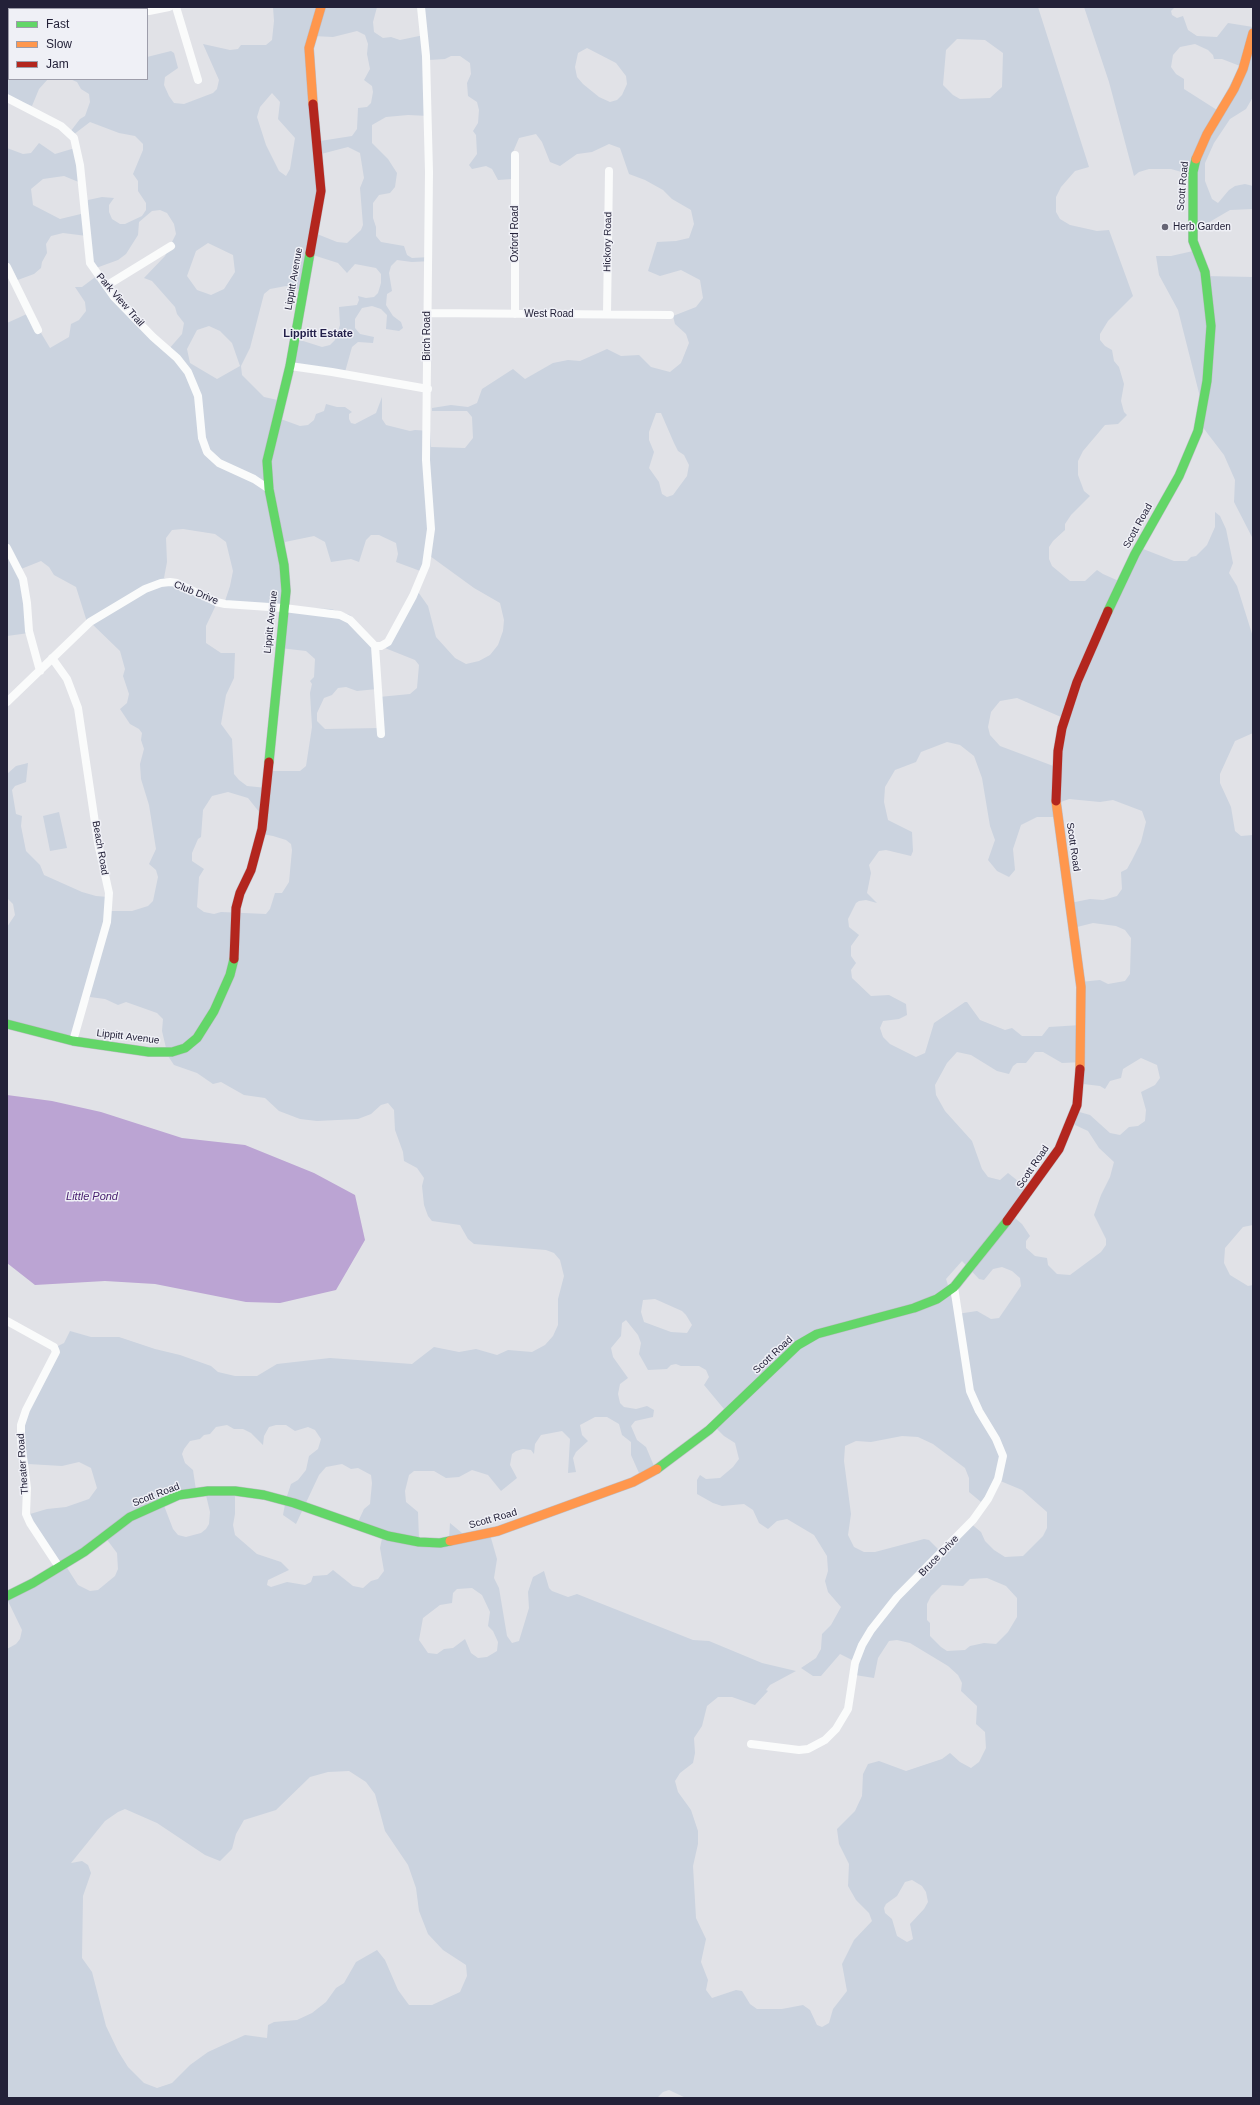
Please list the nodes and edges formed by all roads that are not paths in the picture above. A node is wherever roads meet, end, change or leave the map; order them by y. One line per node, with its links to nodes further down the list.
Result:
1 (169, 7): 5 (street)
2 (176, 7): 7 (street)
3 (321, 7): 19 (street, Lippitt Avenue)
4 (421, 7): 14 (street, Birch Road)
5 (149, 11)
6 (1253, 33): 31 (street, Scott Road)
7 (198, 80)
8 (7, 98): 13 (street, Park View Trail)
9 (514, 155): 15 (street, Oxford Road)
10 (609, 171): 16 (street, Hickory Road)
11 (171, 246): 13 (street)
12 (7, 266): 18 (street)
13 (106, 286): 21 (street, Park View Trail)
14 (428, 313): 15 (street, West Road); 20 (street, Birch Road)
15 (515, 314): 16 (street, West Road)
16 (607, 314): 17 (street, West Road)
17 (670, 315)
18 (38, 330)
19 (290, 366): 20 (street); 21 (street, Lippitt Avenue)
20 (428, 389): 24 (street, Birch Road)
21 (269, 489): 23 (street, Lippitt Avenue)
22 (7, 548): 26 (street)
23 (284, 608): 24 (street, Club Drive); 25 (street, Club Drive); 30 (street, Lippitt Avenue)
24 (375, 646): 28 (street)
25 (52, 658): 26 (street, Club Drive); 30 (street, Beach Road)
26 (40, 671): 27 (street, Club Drive)
27 (7, 702)
28 (381, 734)
29 (7, 1024): 30 (street, Lippitt Avenue)
30 (73, 1041)
31 (954, 1287): 33 (street, Scott Road); 35 (street, Bruce Drive)
32 (7, 1321): 33 (street, Theater Road)
33 (59, 1567): 34 (street, Scott Road)
34 (7, 1596)
35 (750, 1744)

